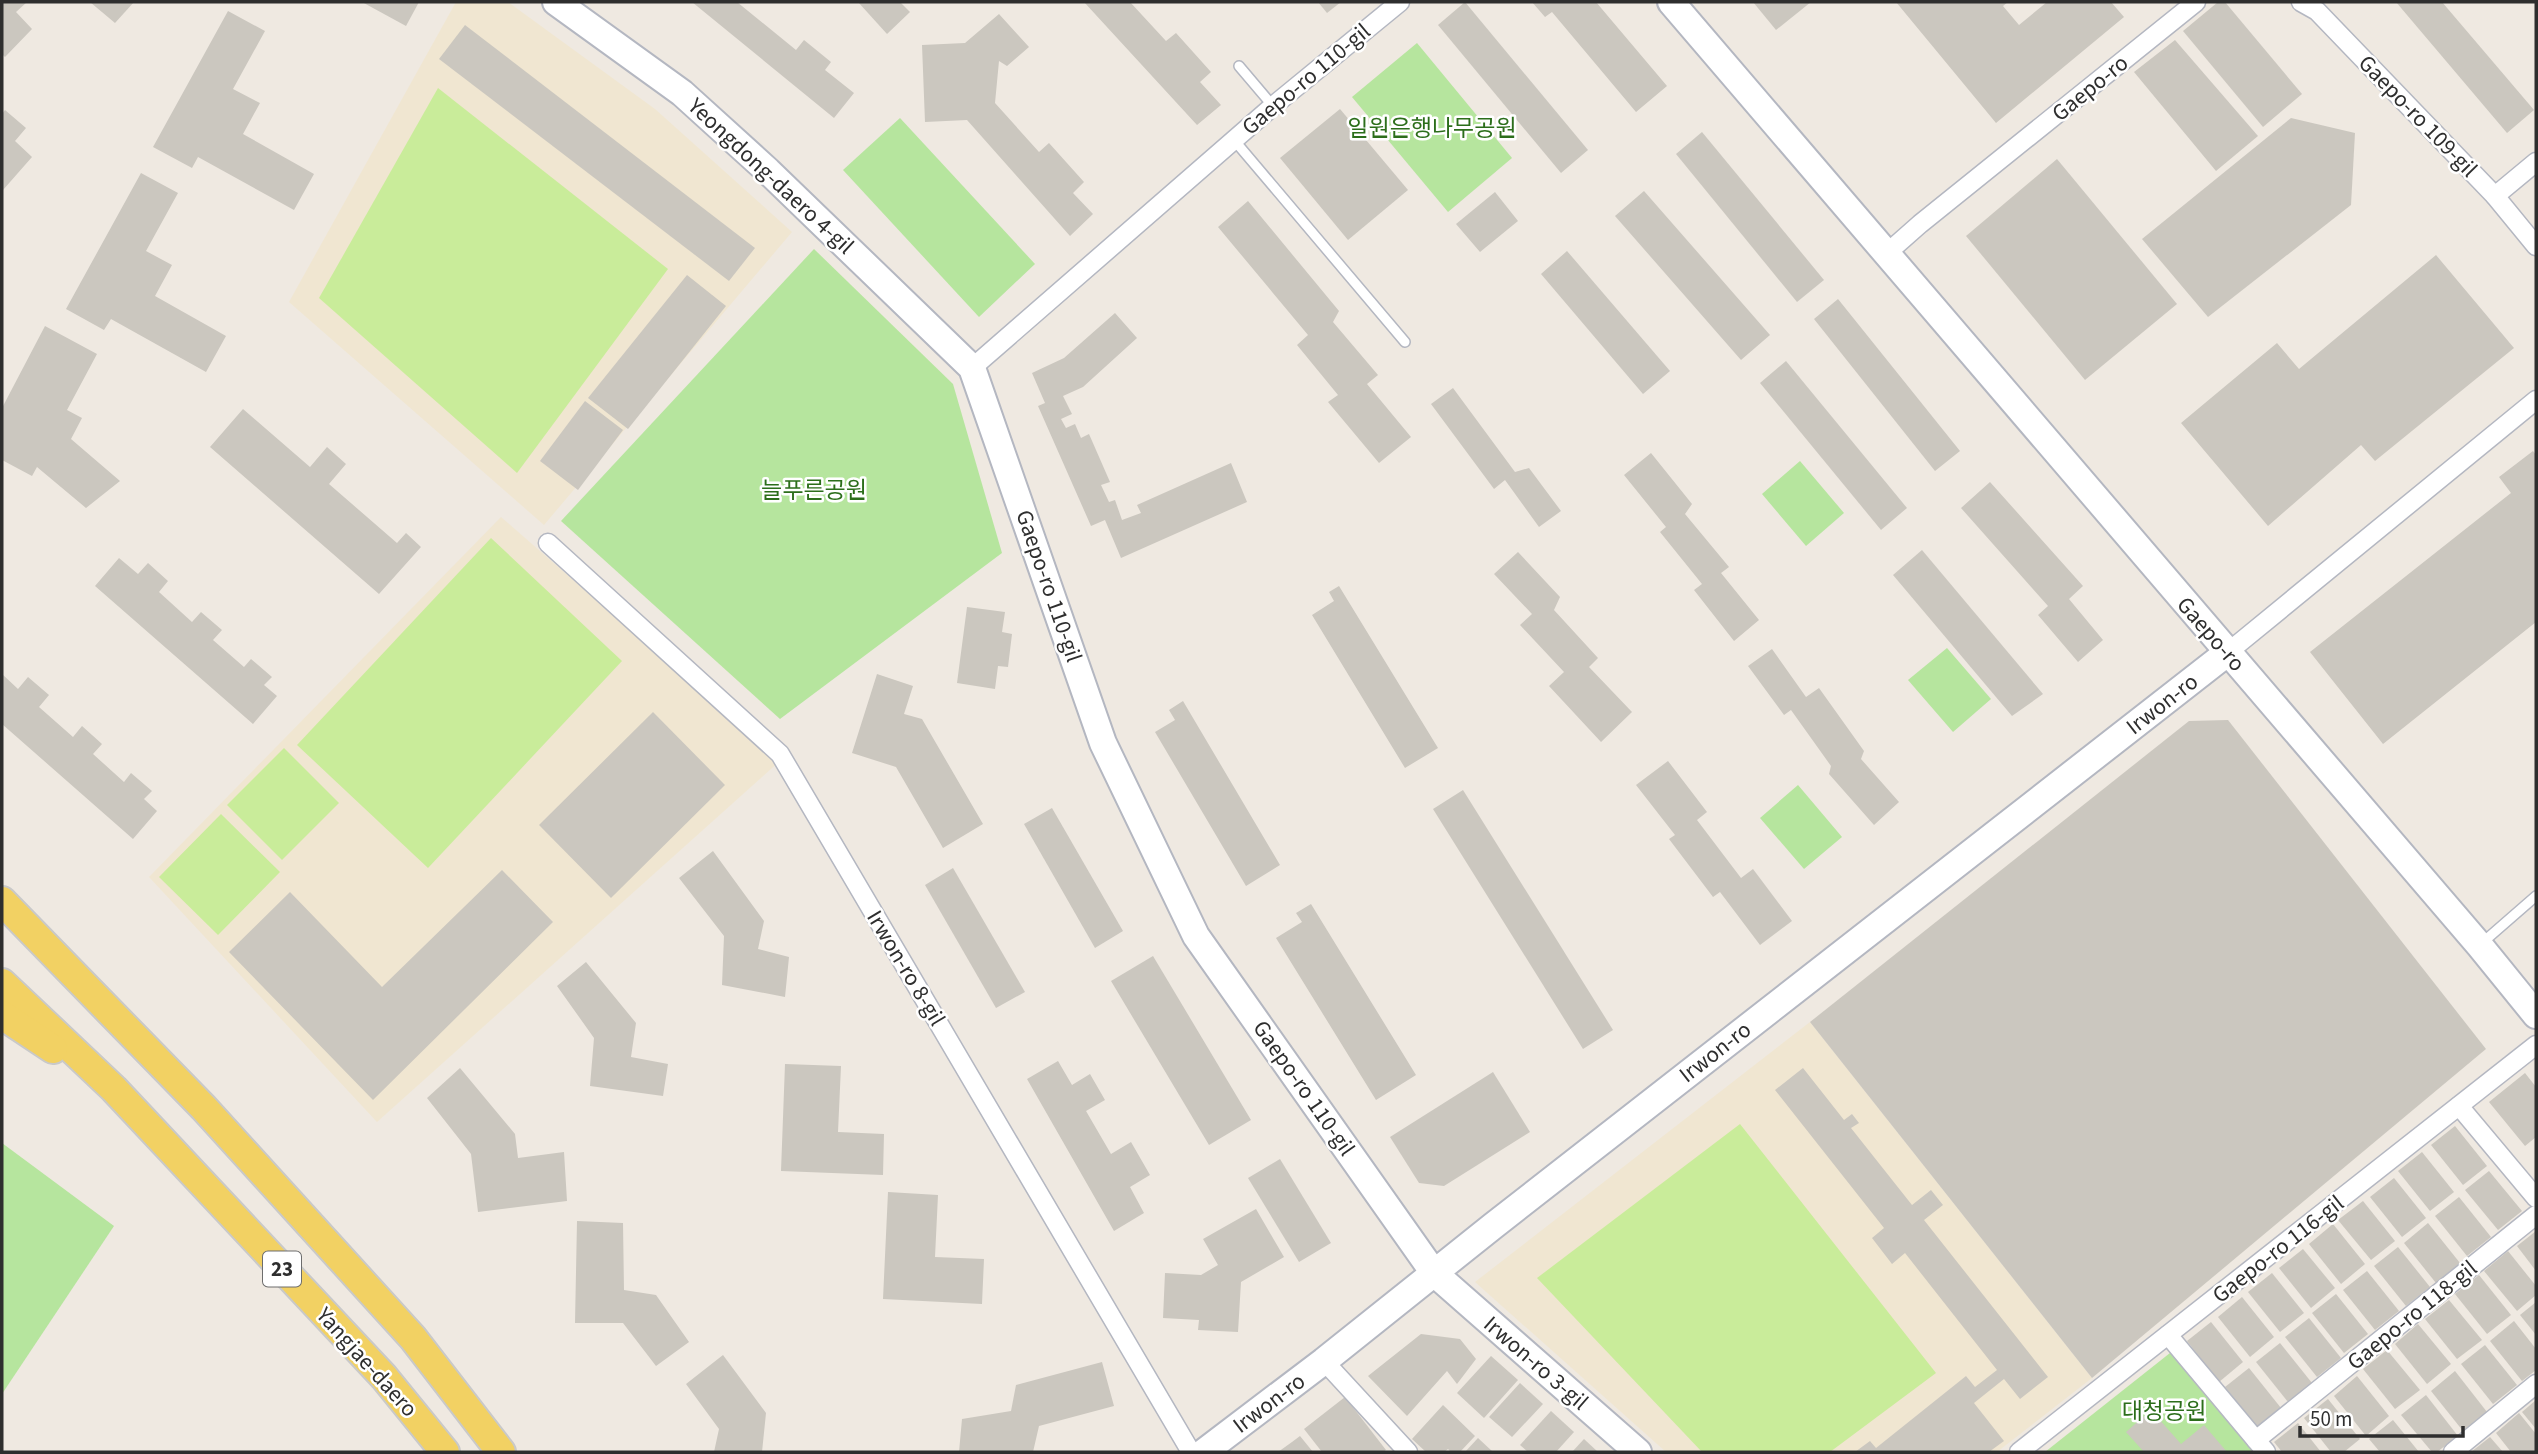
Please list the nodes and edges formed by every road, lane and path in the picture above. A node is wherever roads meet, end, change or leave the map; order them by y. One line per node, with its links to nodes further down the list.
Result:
1 (556, 2): 14 (street, Yeongdong-daero 4-gil)
2 (1400, 2): 7 (street, Gaepo-ro 110-gil)
3 (1671, 2): 12 (street, Gaepo-ro)
4 (2196, 2): 12 (street, Gaepo-ro)
5 (2301, 2): 10 (street, Gaepo-ro 109-gil)
6 (1239, 66): 7 (lane)
7 (1273, 106): 8 (street, Gaepo-ro 110-gil)
8 (1234, 140): 13 (lane); 14 (street, Gaepo-ro 110-gil)
9 (2536, 162): 10 (street, Gaepo-ro 109-gil)
10 (2495, 196): 11 (street)
11 (2536, 246)
12 (1886, 254): 17 (street, Gaepo-ro)
13 (1405, 342)
14 (972, 368): 31 (street, Gaepo-ro 110-gil)
15 (2536, 400): 17 (street)
16 (548, 543): 38 (street, Irwon-ro 8-gil)
17 (2227, 653): 21 (street, Gaepo-ro); 31 (street, Irwon-ro)
18 (2536, 896): 21 (lane)
19 (2, 901): 28 (main road, Yangjae-daero / 23)
20 (2, 928): 28 (main road, Yangjae-daero)
21 (2480, 946): 24 (street, Gaepo-ro)
22 (2, 983): 26 (main road, Yangjae-daero)
23 (2, 1015): 26 (main road, Yangjae-daero / 23)
24 (2536, 1016)
25 (2536, 1045): 27 (street, Gaepo-ro 116-gil)
26 (114, 1089): 36 (main road, Yangjae-daero / 23)
27 (2459, 1106): 29 (street); 32 (street, Gaepo-ro 116-gil)
28 (204, 1108): 37 (main road, Yangjae-daero / 23)
29 (2536, 1198)
30 (2536, 1215): 35 (street, Gaepo-ro 118-gil)
31 (1434, 1273): 33 (street, Irwon-ro); 41 (street, Irwon-ro 3-gil)
32 (2168, 1335): 35 (street); 42 (street, Gaepo-ro 116-gil)
33 (1324, 1362): 39 (street, Irwon-ro); 40 (street)
34 (2536, 1384): 43 (street)
35 (2261, 1446)
36 (445, 1452)
37 (501, 1452)
38 (1192, 1452)
39 (1204, 1452)
40 (1408, 1452)
41 (1637, 1452)
42 (2019, 1452)
43 (2453, 1452)

